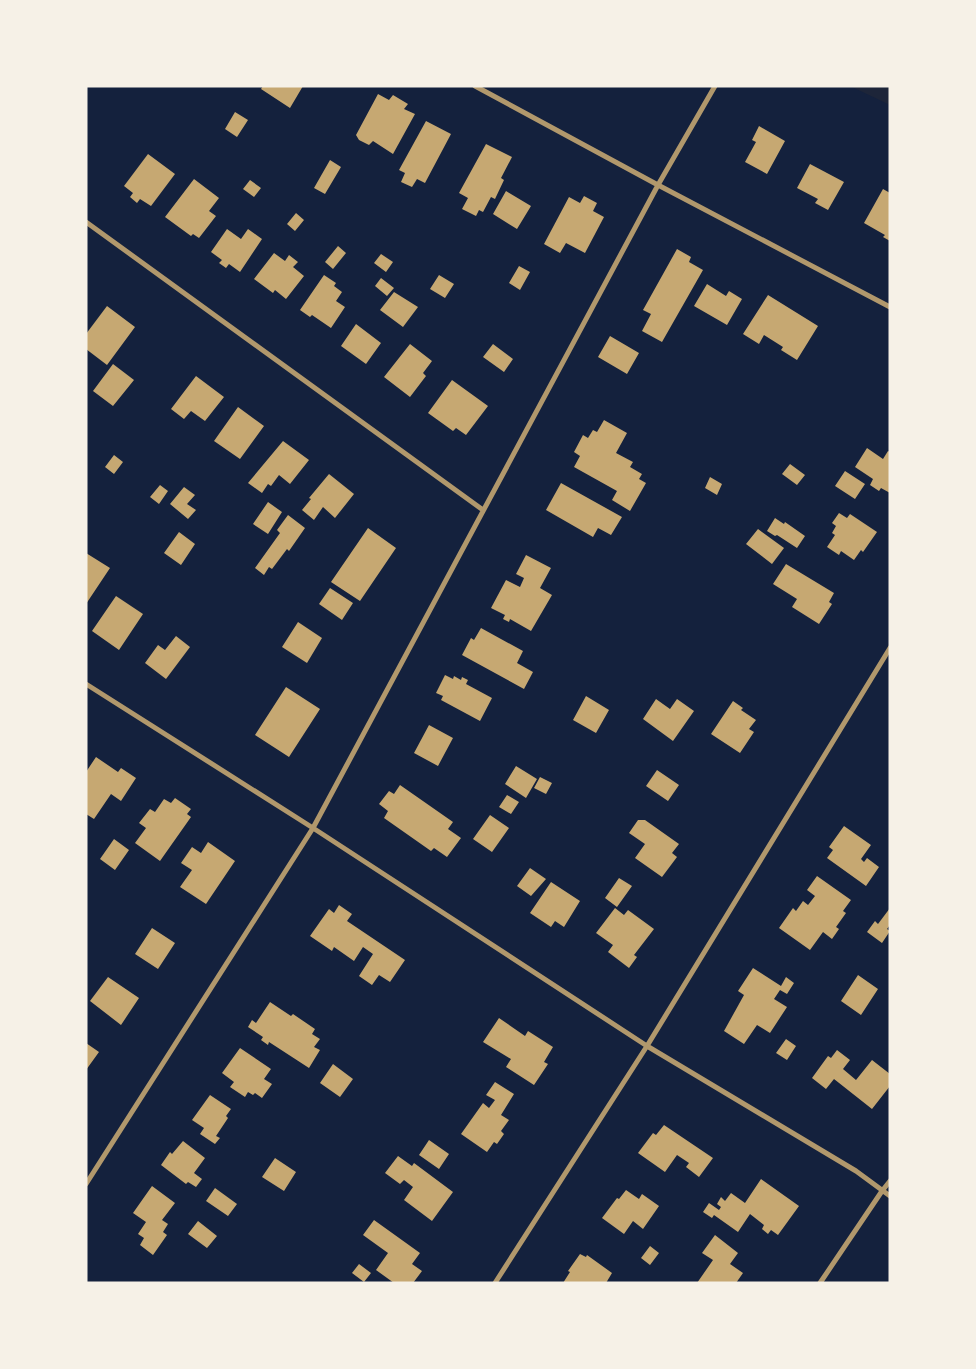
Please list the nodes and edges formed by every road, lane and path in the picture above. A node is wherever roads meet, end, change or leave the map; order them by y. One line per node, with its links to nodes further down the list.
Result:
1 (475, 86): 3 (street)
2 (715, 86): 3 (street)
3 (658, 185): 5 (street); 6 (street)
4 (86, 222): 6 (street)
5 (890, 307)
6 (483, 510): 9 (street)
7 (890, 648): 10 (street)
8 (86, 684): 9 (street)
9 (313, 828): 10 (street); 12 (street)
10 (647, 1046): 13 (street); 15 (street)
11 (890, 1181): 13 (street)
12 (86, 1184)
13 (882, 1191): 14 (street); 16 (street)
14 (890, 1196)
15 (495, 1283)
16 (820, 1283)

